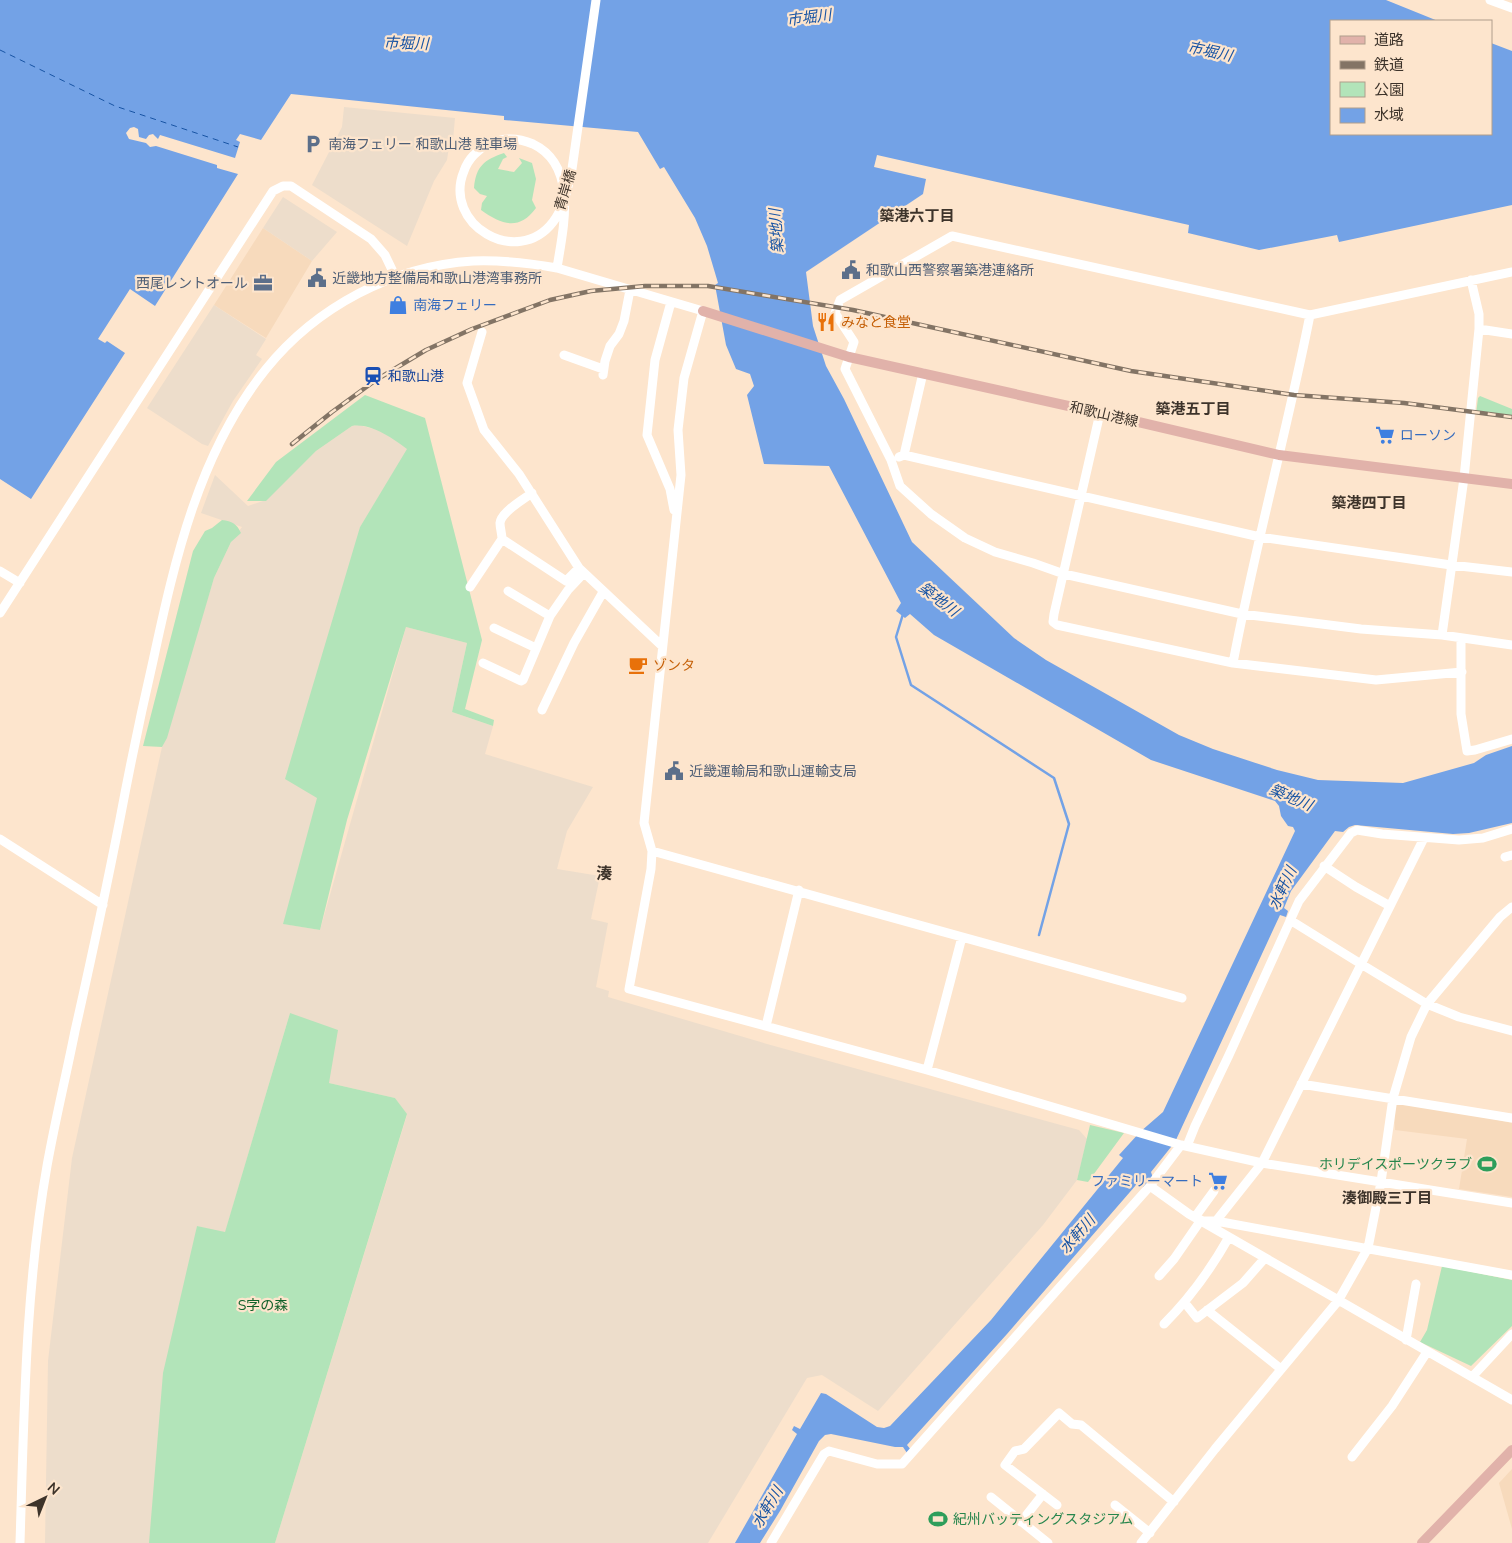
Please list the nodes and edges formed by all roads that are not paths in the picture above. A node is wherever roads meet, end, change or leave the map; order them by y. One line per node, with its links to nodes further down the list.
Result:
1 (596, 0): 4 (street, 青岸橋)
2 (1490, 0): 3 (street)
3 (1512, 8)
4 (557, 268): 6 (street); 8 (street)
5 (1512, 272): 7 (street)
6 (396, 278): 34 (street); 58 (street)
7 (1471, 280): 11 (street); 12 (street)
8 (630, 290): 9 (street); 15 (street)
9 (671, 302): 10 (street); 26 (street)
10 (702, 311): 16 (main road, 和歌山港線); 26 (street)
11 (1310, 315): 16 (street); 20 (street)
12 (1479, 329): 14 (street); 22 (street)
13 (482, 332): 24 (street)
14 (1512, 334)
15 (564, 355)
16 (849, 356): 17 (main road, 和歌山港線); 21 (street)
17 (923, 373): 18 (main road, 和歌山港線); 19 (street)
18 (1100, 413): 20 (main road, 和歌山港線); 25 (street)
19 (904, 455): 21 (street); 25 (street)
20 (1279, 455): 22 (main road, 和歌山港線); 27 (street)
21 (891, 460): 33 (street)
22 (1464, 478): 23 (main road, 和歌山港線); 29 (street)
23 (1512, 484)
24 (532, 493): 28 (street); 30 (street)
25 (1081, 496): 27 (street); 33 (street)
26 (676, 520): 45 (street)
27 (1260, 537): 29 (street); 39 (street)
28 (502, 539): 30 (street); 35 (street)
29 (1452, 565): 32 (street); 42 (street)
30 (581, 570): 37 (street); 40 (street)
31 (0, 571): 34 (street)
32 (1512, 572)
33 (1064, 574): 39 (street); 48 (street)
34 (20, 583): 38 (street)
35 (470, 587)
36 (508, 591): 40 (street)
37 (603, 592): 45 (street); 50 (street)
38 (0, 613)
39 (1242, 614): 42 (street); 48 (street)
40 (550, 616): 46 (street)
41 (494, 628): 46 (street)
42 (1442, 635): 43 (street)
43 (1461, 638): 44 (street); 49 (street)
44 (1512, 645)
45 (662, 646): 55 (street)
46 (536, 648): 47 (street)
47 (483, 663)
48 (1233, 663): 49 (street)
49 (1462, 672): 51 (street)
50 (542, 710)
51 (1512, 739)
52 (1512, 829): 53 (street)
53 (1424, 838): 56 (street); 59 (street)
54 (0, 839): 58 (street)
55 (652, 851): 57 (street); 66 (street)
56 (1324, 866): 59 (street); 61 (street)
57 (799, 890): 62 (street); 66 (street)
58 (103, 905): 105 (street)
59 (1390, 906): 63 (street)
60 (1512, 907): 65 (street)
61 (1290, 920): 63 (street); 72 (street)
62 (962, 937): 64 (street); 68 (street)
63 (1360, 964): 65 (street); 69 (street)
64 (1182, 998)
65 (1427, 1004): 67 (street); 70 (street)
66 (766, 1026): 68 (street)
67 (1512, 1032)
68 (927, 1070): 72 (street)
69 (1302, 1084): 70 (street); 73 (street)
70 (1393, 1098): 71 (street); 74 (street)
71 (1512, 1118)
72 (1182, 1145): 73 (street); 75 (street)
73 (1262, 1163): 74 (street); 79 (street)
74 (1380, 1182): 77 (street); 81 (street)
75 (1150, 1186): 78 (street); 106 (street)
76 (1214, 1191): 78 (street)
77 (1512, 1204)
78 (1199, 1220): 79 (street); 80 (street); 83 (street)
79 (1216, 1221): 81 (street)
80 (1229, 1237): 82 (street); 87 (street)
81 (1368, 1248): 84 (street); 86 (street)
82 (1265, 1258): 86 (street); 88 (street)
83 (1159, 1276)
84 (1512, 1276)
85 (1416, 1284): 91 (street)
86 (1338, 1301): 91 (street); 93 (street)
87 (1185, 1303): 88 (street); 89 (street)
88 (1207, 1310): 93 (street)
89 (1164, 1324)
90 (1512, 1334): 94 (street)
91 (1406, 1340): 92 (street)
92 (1427, 1352): 94 (street); 97 (street)
93 (1281, 1369): 100 (street)
94 (1472, 1377): 95 (street)
95 (1512, 1400)
96 (1512, 1450): 109 (main road)
97 (1352, 1457)
98 (1042, 1494): 100 (street); 101 (street); 103 (street)
99 (991, 1497): 103 (street)
100 (1174, 1502): 104 (street)
101 (1057, 1505)
102 (1115, 1505): 104 (street)
103 (1021, 1522): 107 (street)
104 (1150, 1532): 108 (street)
105 (20, 1543)
106 (771, 1543)
107 (1048, 1543)
108 (1142, 1543)
109 (1422, 1543)

